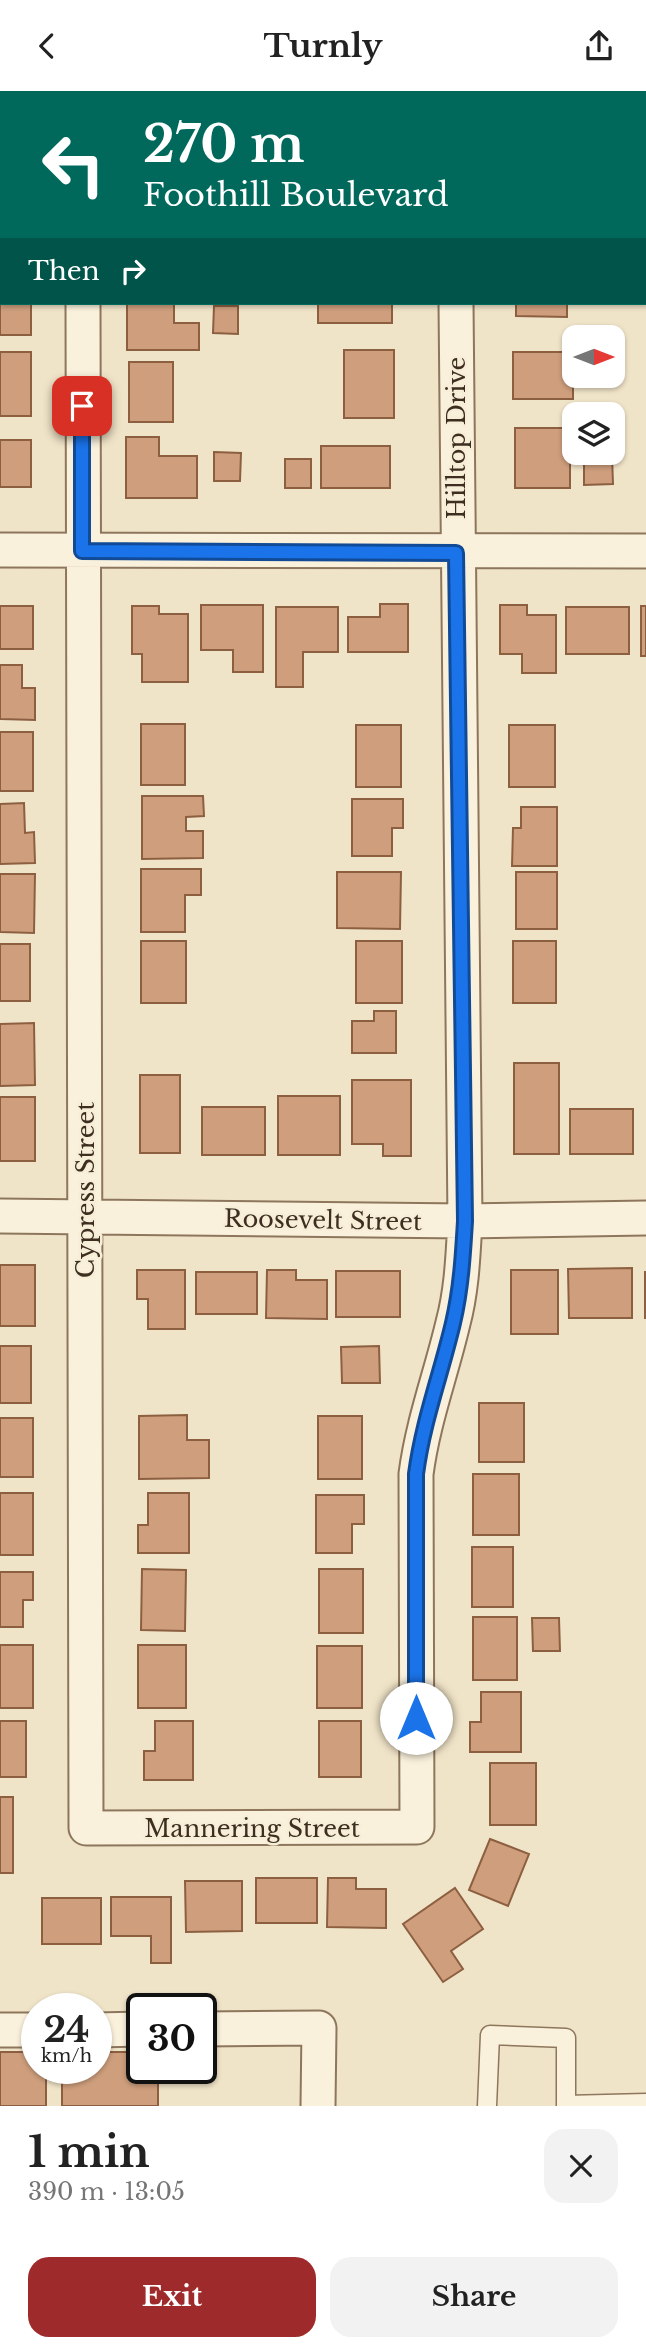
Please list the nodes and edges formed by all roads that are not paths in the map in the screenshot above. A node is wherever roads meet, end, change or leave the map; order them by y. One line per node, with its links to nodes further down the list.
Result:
1 (83, 305): 4 (street, Cypress Street)
2 (456, 305): 6 (street, Hilltop Drive)
3 (0, 550): 4 (street)
4 (82, 551): 6 (street); 8 (street, Cypress Street)
5 (646, 551): 6 (street)
6 (456, 553): 10 (street, Hilltop Drive)
7 (0, 1216): 8 (street, Roosevelt Street)
8 (85, 1216): 10 (street, Roosevelt Street); 12 (street, Cypress Street)
9 (646, 1218): 10 (street, Roosevelt Street)
10 (465, 1221): 11 (street, Hilltop Drive)
11 (417, 1827): 12 (street, Mannering Street)
12 (86, 1828)
13 (217, 2029): 18 (street)
14 (0, 2030): 15 (street)
15 (21, 2030)
16 (646, 2103): 17 (lane)
17 (566, 2105): 19 (lane)
18 (318, 2106)
19 (487, 2106)

